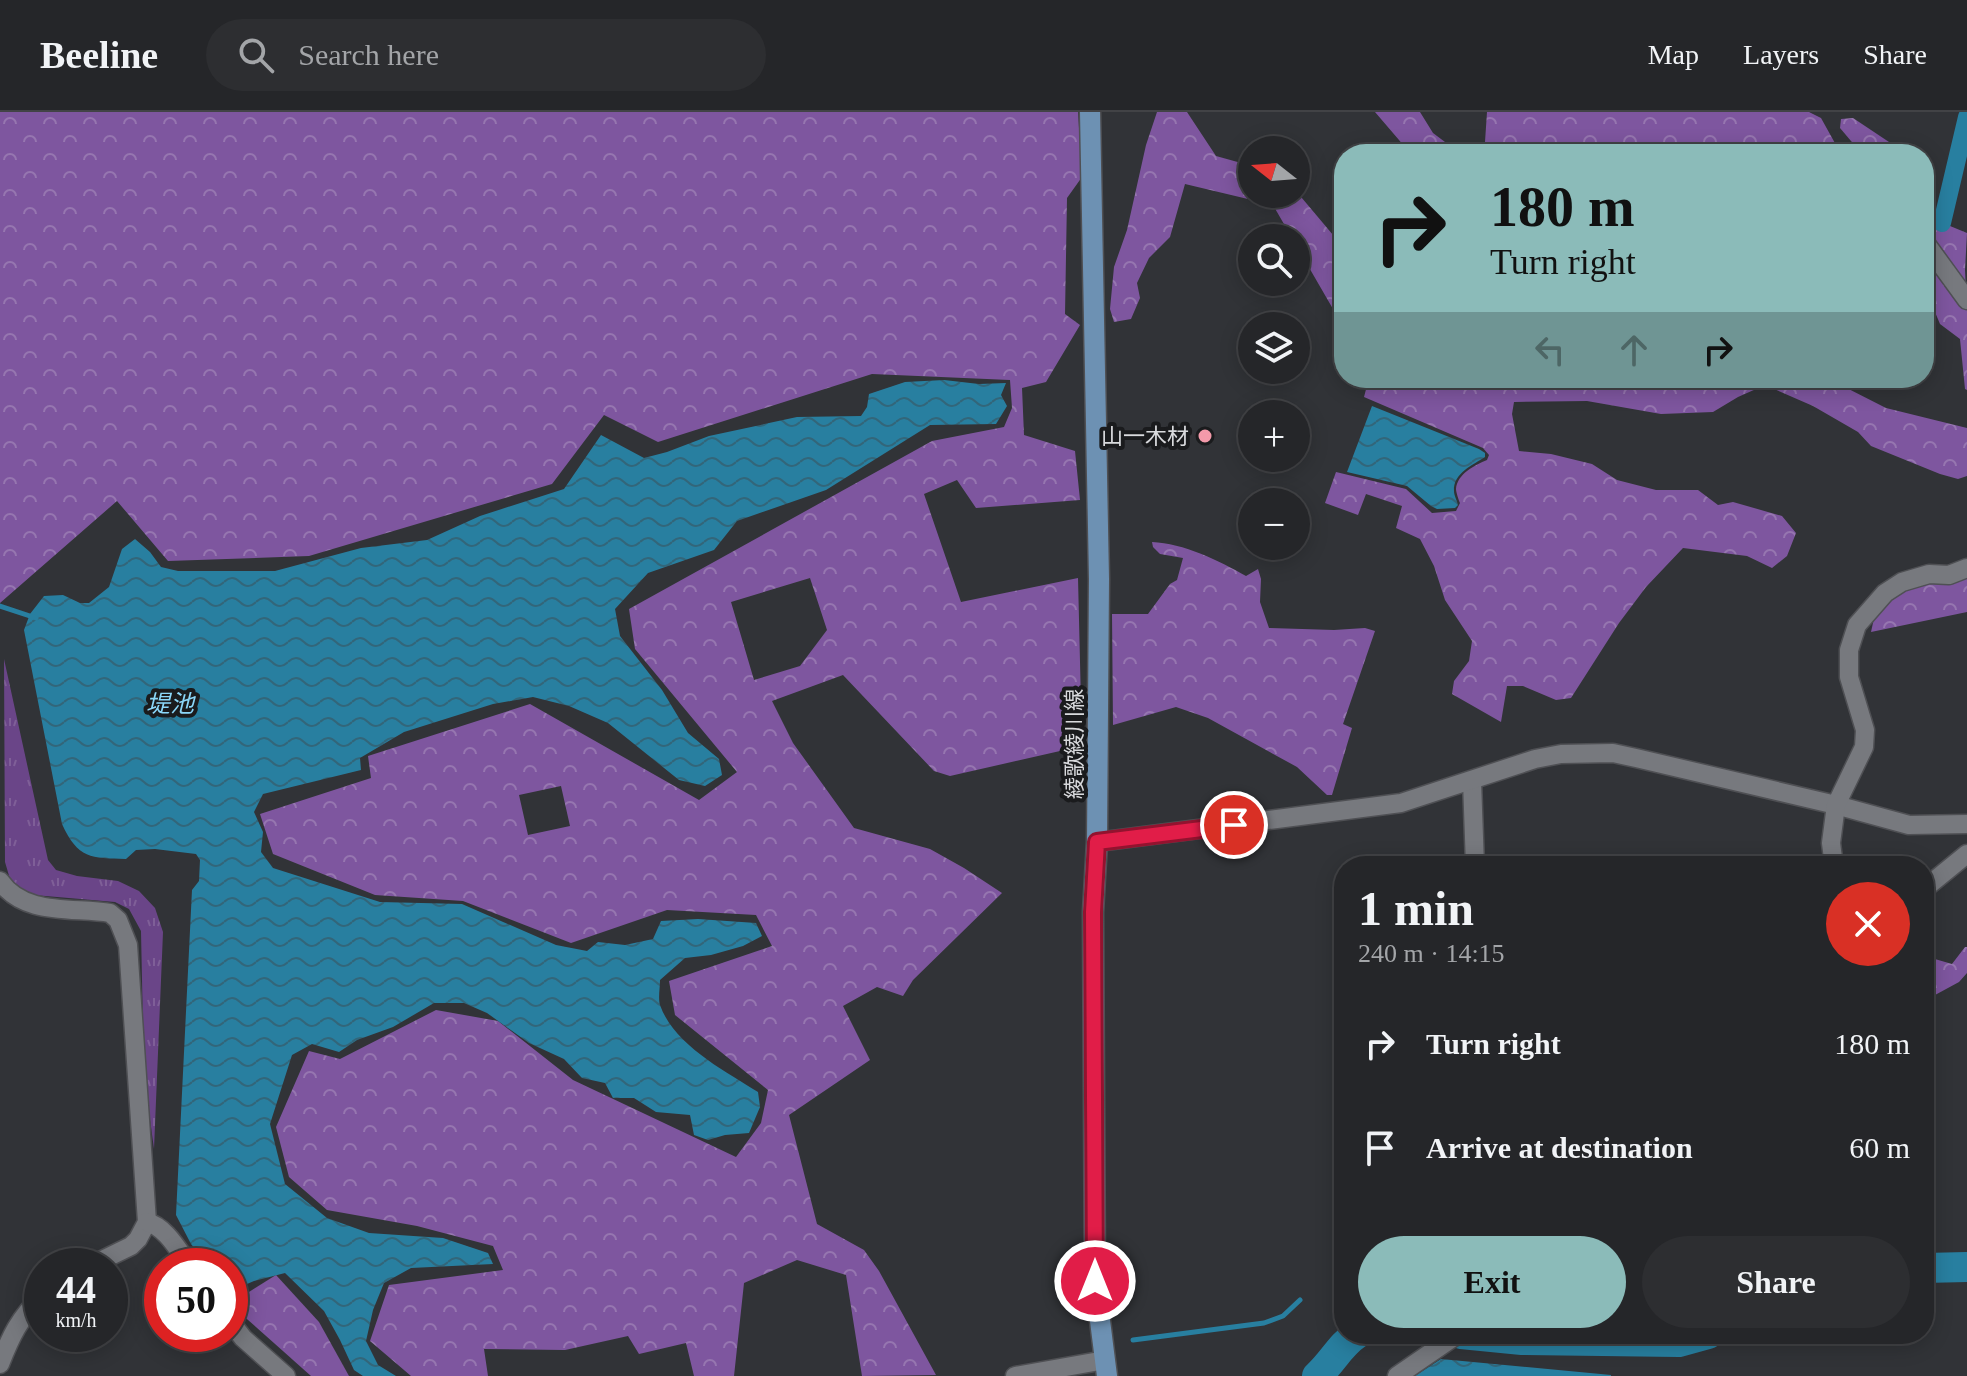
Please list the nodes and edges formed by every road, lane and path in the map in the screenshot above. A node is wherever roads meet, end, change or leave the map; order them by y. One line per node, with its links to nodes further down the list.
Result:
1 (1090, 112): 8 (main road, 綾歌綾川線)
2 (1934, 255): 3 (street)
3 (1967, 300)
4 (1967, 568): 6 (street)
5 (1472, 781): 6 (street); 8 (street); 10 (street)
6 (1836, 805): 7 (street); 11 (street)
7 (1967, 824)
8 (1097, 842): 21 (main road, 綾歌綾川線)
9 (1967, 854): 13 (street)
10 (1475, 856)
11 (1833, 856)
12 (0, 881): 14 (street)
13 (1934, 881)
14 (147, 1222): 15 (street); 16 (street)
15 (127, 1248)
16 (176, 1248)
17 (24, 1315): 20 (street)
18 (248, 1342): 22 (street)
19 (1444, 1344): 24 (street)
20 (0, 1364)
21 (1106, 1368): 23 (street)
22 (286, 1376)
23 (1015, 1376)
24 (1397, 1376)

